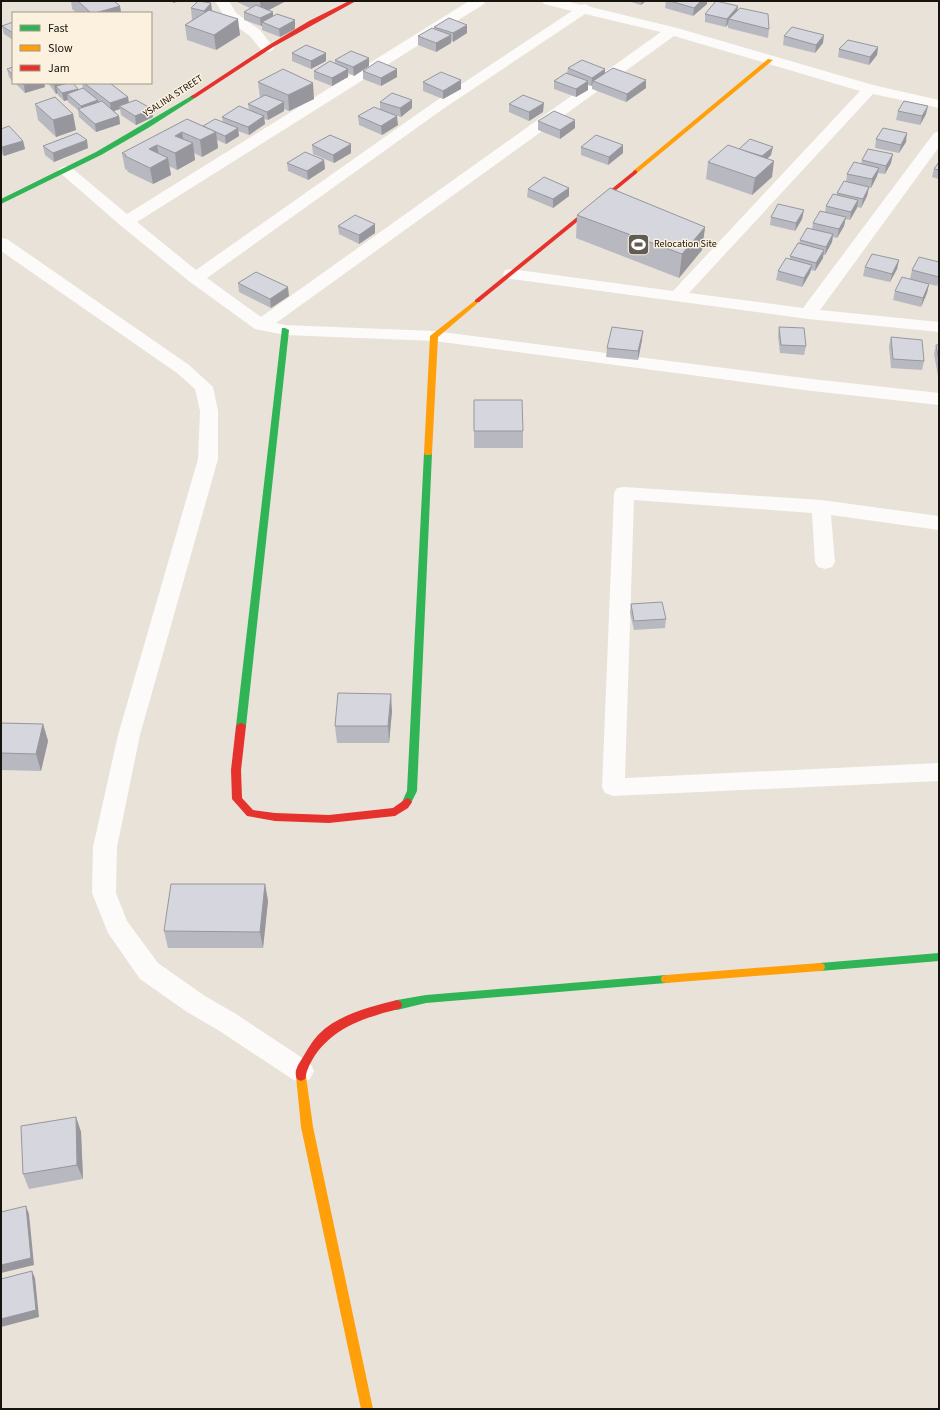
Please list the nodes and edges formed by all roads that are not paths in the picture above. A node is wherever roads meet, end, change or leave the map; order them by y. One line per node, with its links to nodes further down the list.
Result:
1 (222, 1): 7 (street)
2 (353, 1): 7 (street, YSALINA STREET)
3 (479, 1): 14 (street)
4 (549, 1): 5 (street)
5 (585, 8): 6 (street); 17 (street)
6 (672, 31): 8 (street); 20 (street)
7 (267, 48): 12 (street, YSALINA STREET)
8 (770, 60): 9 (street); 16 (street)
9 (870, 89): 10 (street); 18 (street)
10 (939, 104)
11 (939, 136): 19 (street)
12 (66, 171): 13 (street, YSALINA STREET); 14 (street)
13 (1, 202)
14 (126, 222): 17 (street)
15 (1, 243): 30 (street)
16 (511, 274): 18 (street); 23 (street)
17 (196, 278): 20 (street)
18 (677, 296): 19 (street)
19 (808, 314): 21 (street)
20 (261, 325): 22 (street)
21 (938, 325)
22 (285, 330): 23 (street); 23 (street)
23 (434, 336): 24 (street)
24 (939, 399)
25 (821, 507): 26 (street); 27 (street); 28 (street)
26 (939, 523)
27 (825, 562)
28 (939, 772)
29 (939, 956): 30 (street)
30 (301, 1072): 31 (street)
31 (367, 1409)

